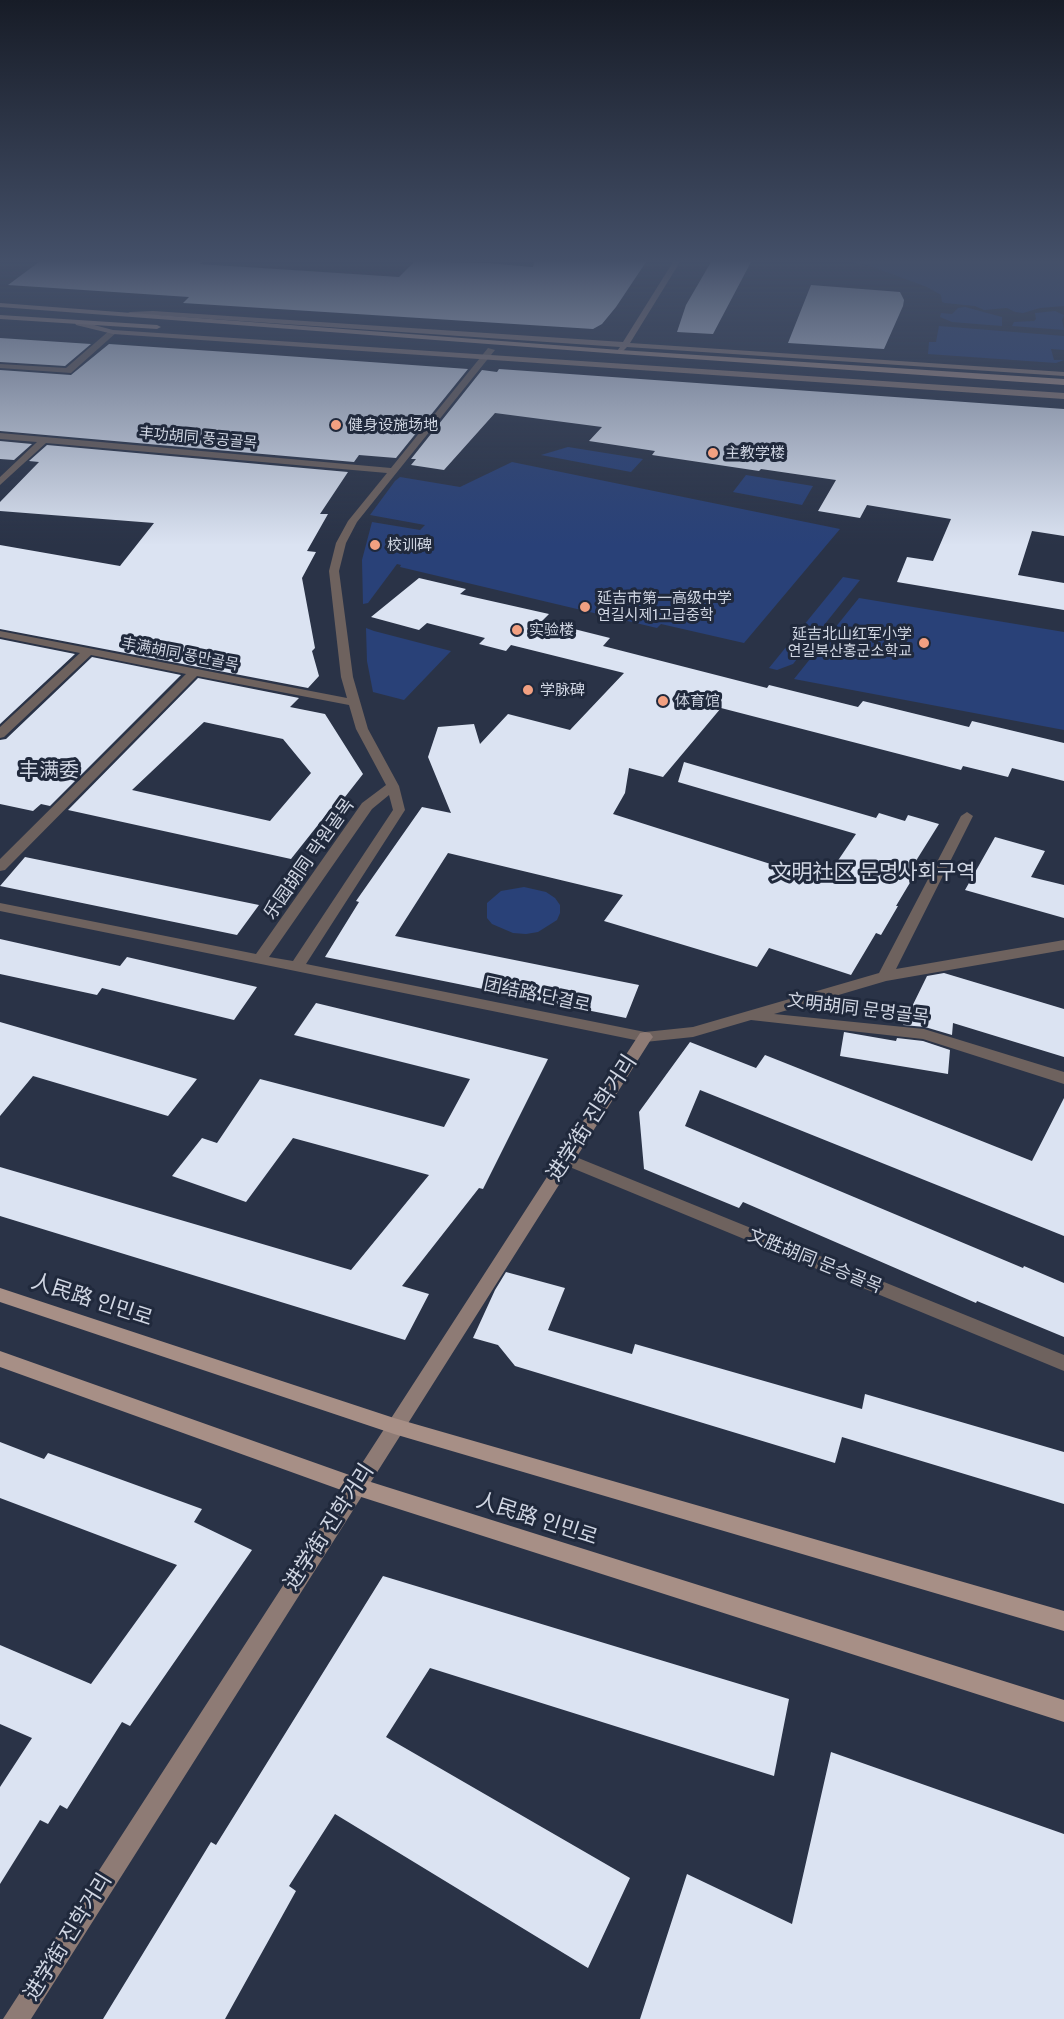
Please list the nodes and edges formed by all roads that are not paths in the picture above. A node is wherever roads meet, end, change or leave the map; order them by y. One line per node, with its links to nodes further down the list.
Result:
1 (85, 356): 7 (street)
2 (486, 356): 14 (street)
3 (518, 356): 11 (street)
4 (527, 356): 10 (main road)
5 (719, 356): 9 (main road)
6 (750, 356): 8 (street)
7 (0, 366)
8 (1064, 374)
9 (1064, 382)
10 (1064, 387)
11 (1064, 396)
12 (0, 436): 13 (street, 丰功胡同 풍공골목)
13 (45, 439): 14 (street, 丰功胡同 풍공골목); 15 (street)
14 (393, 471): 19 (street)
15 (0, 482)
16 (0, 634): 17 (street, 丰满胡同 풍만골목)
17 (89, 651): 18 (street, 丰满胡同 풍만골목); 20 (street)
18 (194, 672): 19 (street, 丰满胡同 풍만골목); 23 (street)
19 (355, 703): 21 (street)
20 (0, 734)
21 (393, 786): 26 (street, 乐园胡同 락원골목); 27 (street)
22 (967, 816): 28 (street)
23 (0, 867)
24 (0, 907): 26 (street, 团结路 단결로)
25 (1064, 945): 28 (street, 团结路 단결로)
26 (261, 958): 27 (street, 团结路 단결로)
27 (297, 966): 30 (street, 团结路 단결로)
28 (885, 976): 29 (street, 团结路 단결로)
29 (749, 1016): 30 (street, 团结路 단결로); 31 (street, 文明胡同 문명골목)
30 (645, 1037): 32 (street, 进学街 진학거리)
31 (1064, 1078)
32 (566, 1159): 35 (street, 文胜胡同 문승골목); 36 (street, 进学街 진학거리)
33 (0, 1295): 36 (main road, 人民路 인민로)
34 (0, 1359): 37 (main road, 人民路 인민로)
35 (1064, 1363)
36 (394, 1426): 37 (street, 进学街 진학거리); 38 (main road, 人民路 인민로)
37 (355, 1486): 39 (main road, 人民路 인민로); 40 (street, 进学街 진학거리)
38 (1064, 1621)
39 (1064, 1711)
40 (16, 2019)

